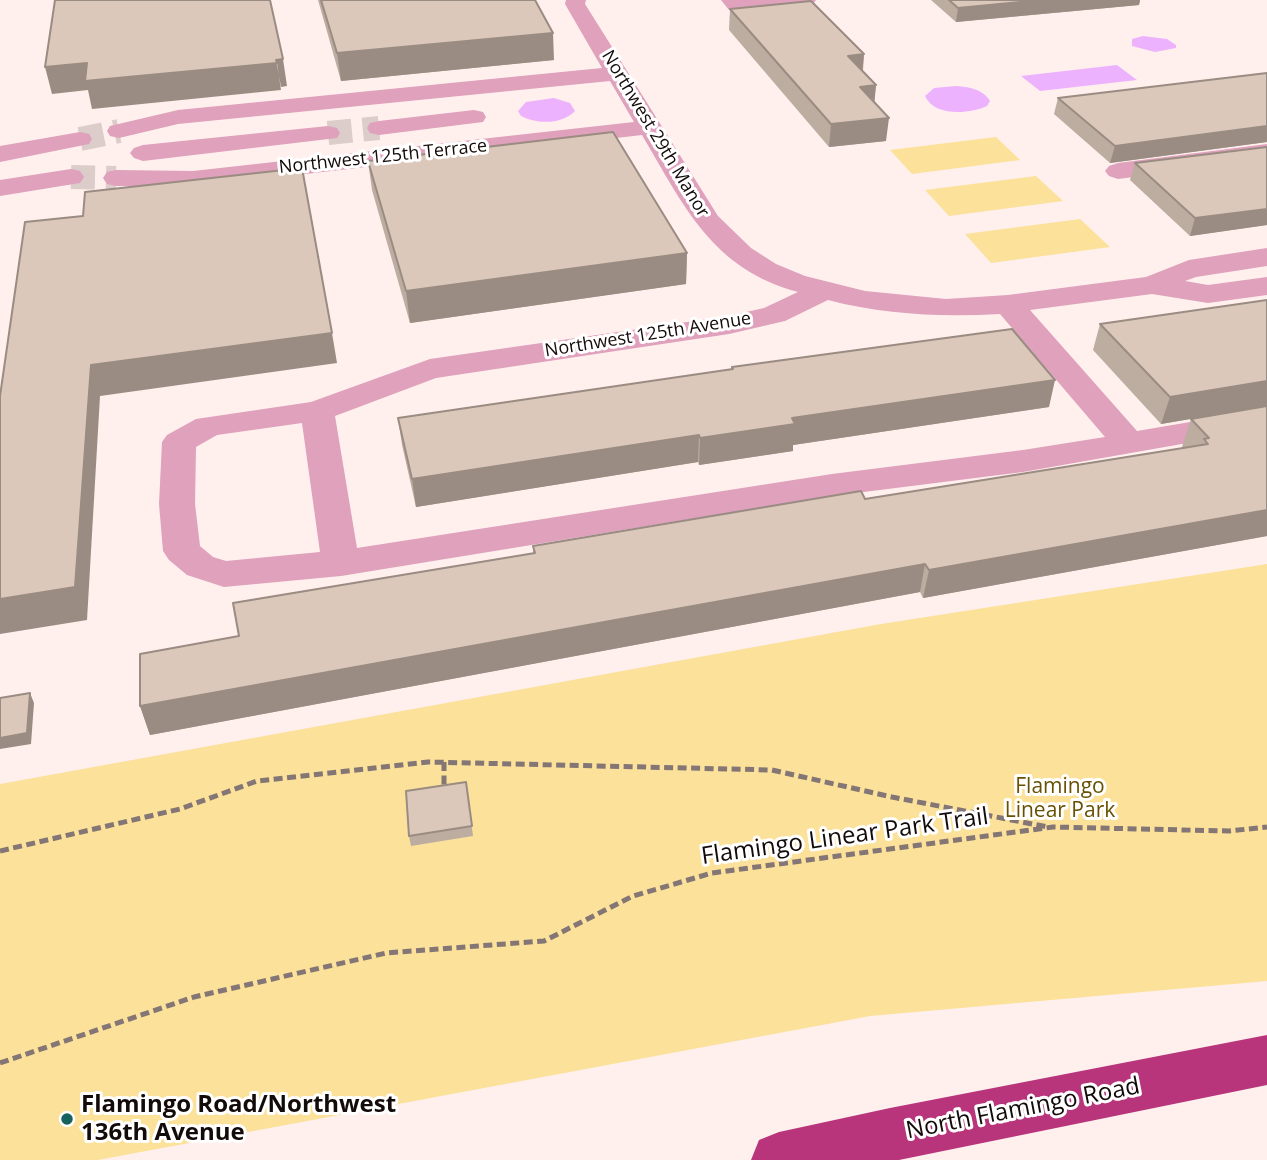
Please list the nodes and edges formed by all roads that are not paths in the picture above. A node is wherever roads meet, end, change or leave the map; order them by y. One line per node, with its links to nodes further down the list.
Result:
1 (576, 0): 4 (street, Northwest 29th Manor)
2 (731, 0): 3 (street)
3 (806, 0)
4 (617, 73): 5 (street); 7 (street, Northwest 29th Manor)
5 (461, 89): 6 (street); 14 (street)
6 (474, 117): 8 (street); 11 (street)
7 (651, 127): 11 (street, Northwest 125th Terrace); 22 (street, Northwest 29th Manor)
8 (379, 128)
9 (328, 133): 14 (street)
10 (80, 139): 13 (street)
11 (486, 146): 14 (street, Northwest 125th Terrace)
12 (1267, 152): 15 (street)
13 (0, 154)
14 (143, 165): 17 (street, Northwest 125th Terrace)
15 (1118, 171)
16 (71, 177): 18 (street)
17 (116, 178)
18 (0, 188)
19 (1267, 257): 20 (street)
20 (1152, 285): 21 (street); 23 (street)
21 (1267, 286)
22 (825, 290): 23 (street); 24 (street, Northwest 125th Avenue)
23 (1008, 304): 26 (street)
24 (317, 411): 27 (street); 27 (street, Northwest 125th Avenue)
25 (1267, 419): 26 (street)
26 (1128, 442): 27 (street)
27 (341, 563)
28 (1267, 1060): 29 (highway, North Flamingo Road)
29 (779, 1160)

